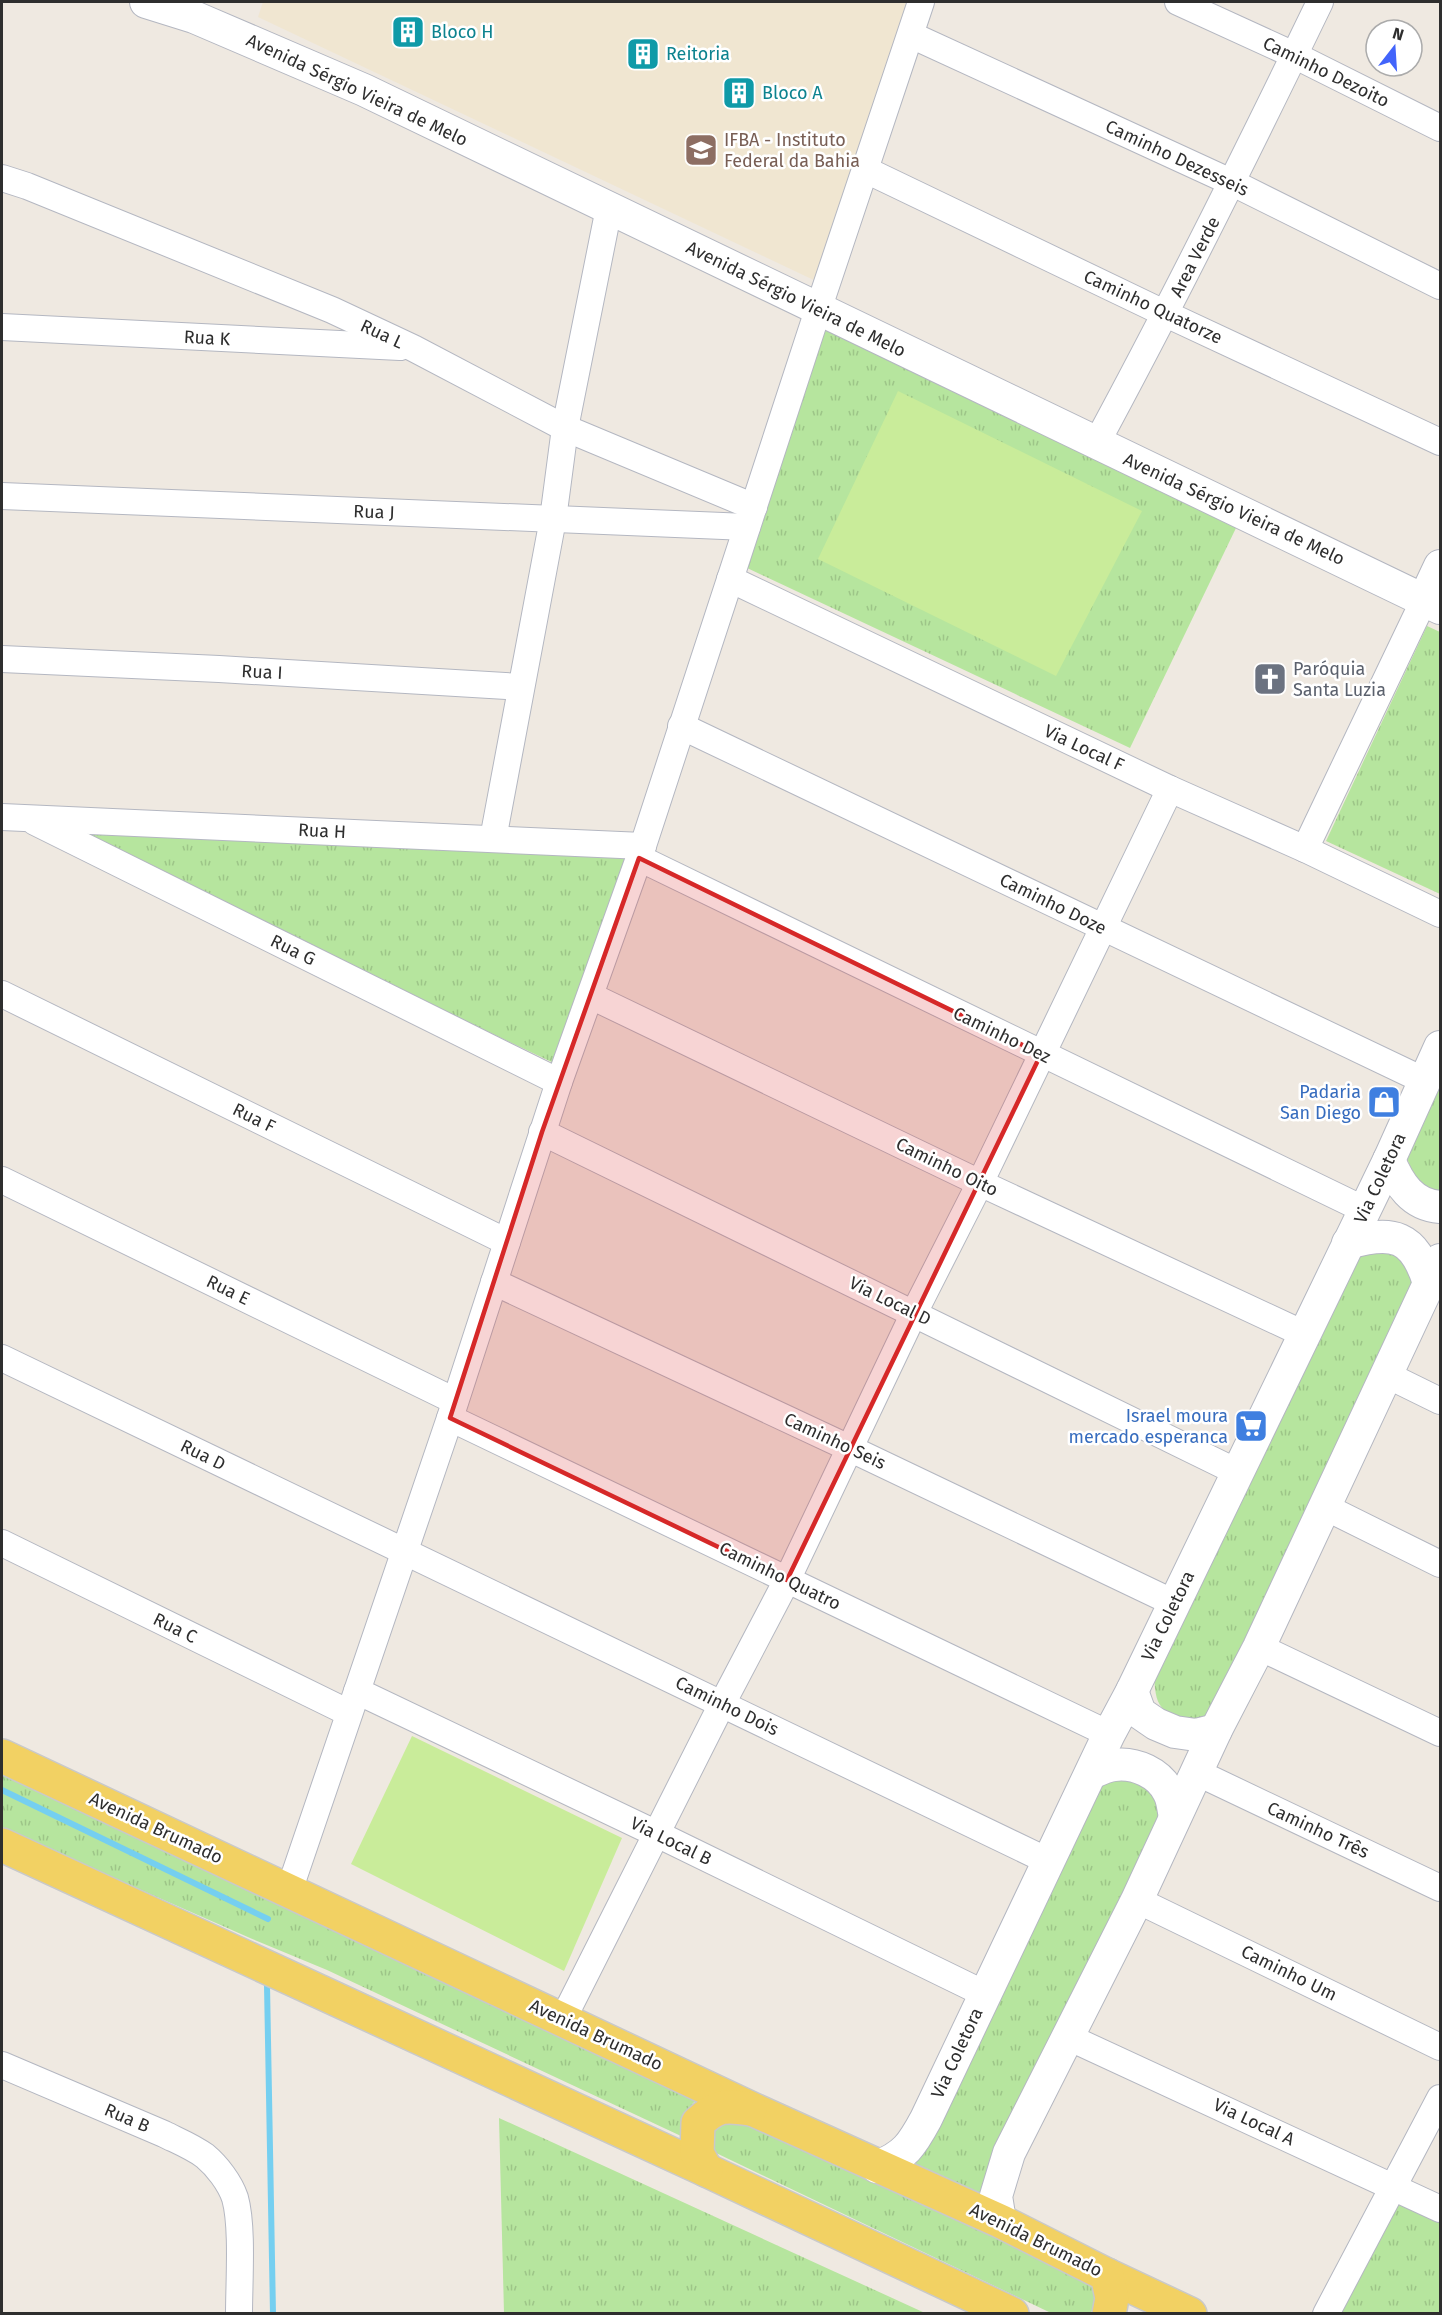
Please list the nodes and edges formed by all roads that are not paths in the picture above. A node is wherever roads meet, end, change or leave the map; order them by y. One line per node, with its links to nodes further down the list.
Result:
1 (146, 2): 5 (street, Avenida Sérgio Vieira de Melo)
2 (921, 2): 6 (street)
3 (1178, 2): 7 (street, Caminho Dezoito)
4 (1320, 2): 7 (street, Area Verde)
5 (197, 9): 12 (street, Avenida Sérgio Vieira de Melo)
6 (911, 35): 9 (street); 11 (street, Caminho Dezesseis)
7 (1294, 55): 8 (street, Caminho Dezoito); 11 (street, Area Verde)
8 (1440, 128)
9 (866, 170): 14 (street); 15 (street, Caminho Quatorze)
10 (2, 178): 17 (street, Rua L)
11 (1233, 183): 13 (street, Caminho Dezesseis); 15 (street, Area Verde)
12 (609, 208): 14 (street, Avenida Sérgio Vieira de Melo); 18 (street)
13 (1440, 286)
14 (818, 310): 20 (street, Avenida Sérgio Vieira de Melo); 22 (street)
15 (1166, 314): 19 (street, Caminho Quatorze); 20 (street, Area Verde)
16 (2, 327): 17 (street, Rua K)
17 (413, 348): 18 (street, Rua L)
18 (565, 428): 22 (street, Rua L); 23 (street)
19 (1440, 442)
20 (1096, 444): 26 (street, Avenida Sérgio Vieira de Melo)
21 (2, 496): 23 (street, Rua J)
22 (751, 517): 23 (street, Rua J); 25 (street)
23 (553, 519): 28 (street)
24 (1440, 566): 26 (street)
25 (730, 579): 29 (street); 30 (street, Via Local F)
26 (1432, 604): 34 (street)
27 (2, 659): 28 (street, Rua I)
28 (521, 687): 33 (street)
29 (681, 726): 35 (street); 37 (street, Caminho Doze)
30 (1170, 789): 34 (street, Via Local F); 37 (street)
31 (2, 817): 32 (street, Rua H)
32 (27, 818): 33 (street, Rua H); 43 (street, Rua G)
33 (493, 839): 35 (street, Rua H)
34 (1305, 849): 36 (street, Via Local F)
35 (641, 852): 39 (street); 41 (street, Caminho Dez)
36 (1440, 914)
37 (1102, 928): 41 (street); 42 (street, Caminho Doze)
38 (2, 994): 50 (street, Rua F)
39 (591, 996): 43 (street); 47 (street, Caminho Oito)
40 (1440, 1047): 42 (street, Via Coletora)
41 (1041, 1054): 47 (street); 49 (street, Caminho Dez)
42 (1425, 1081): 45 (street, Via Coletora)
43 (559, 1083): 44 (street)
44 (542, 1132): 50 (street); 54 (street, Via Local D)
45 (1389, 1160): 48 (street); 49 (street, Via Coletora)
46 (2, 1180): 59 (street, Rua E)
47 (980, 1183): 54 (street); 55 (street, Caminho Oito)
48 (1440, 1207)
49 (1365, 1210): 51 (street, Via Coletora)
50 (507, 1242): 53 (street)
51 (1348, 1244): 52 (street); 55 (street, Via Coletora)
52 (1435, 1271): 57 (street)
53 (494, 1281): 59 (street); 60 (street, Caminho Seis)
54 (914, 1313): 60 (street); 61 (street, Via Local D)
55 (1304, 1334): 61 (street, Via Coletora)
56 (2, 1358): 64 (street, Rua D)
57 (1387, 1375): 58 (street); 62 (street)
58 (1440, 1401)
59 (453, 1410): 64 (street); 66 (street, Caminho Quatro)
60 (849, 1448): 66 (street); 67 (street, Caminho Seis)
61 (1238, 1472): 67 (street, Via Coletora)
62 (1325, 1507): 65 (street); 68 (street)
63 (2, 1543): 70 (street, Rua C)
64 (405, 1553): 70 (street); 71 (street, Caminho Dois)
65 (1440, 1564)
66 (787, 1580): 71 (street); 74 (street, Caminho Quatro)
67 (1174, 1603): 69 (street, Via Coletora)
68 (1259, 1647): 72 (street); 73 (street)
69 (1132, 1691): 72 (street); 74 (street, Via Coletora)
70 (353, 1702): 79 (street, Via Local B); 83 (street)
71 (722, 1704): 79 (street); 81 (street, Caminho Dois)
72 (1216, 1730): 76 (street)
73 (1440, 1733)
74 (1109, 1734): 77 (street, Via Coletora)
75 (2, 1756): 83 (main road, Avenida Brumado)
76 (1196, 1772): 78 (street); 82 (street, Caminho Três)
77 (1091, 1773): 78 (street); 81 (street, Via Coletora)
78 (1175, 1817): 84 (street)
79 (657, 1834): 85 (street, Via Local B); 86 (street)
80 (2, 1845): 93 (main road)
81 (1048, 1861): 85 (street, Via Coletora)
82 (1440, 1888)
83 (289, 1891): 86 (main road, Avenida Brumado)
84 (1137, 1900): 87 (street); 88 (street, Caminho Um)
85 (985, 1994): 92 (street, Via Coletora)
86 (563, 2019): 91 (main road, Avenida Brumado)
87 (1068, 2037): 94 (street, Via Local A); 96 (street)
88 (1440, 2047)
89 (2, 2065): 98 (street, Rua B)
90 (1440, 2098): 94 (street)
91 (752, 2109): 92 (main road, Avenida Brumado); 93 (main road)
92 (877, 2167): 96 (main road, Avenida Brumado)
93 (706, 2170): 99 (main road)
94 (1395, 2187): 95 (street, Via Local A); 102 (street)
95 (1440, 2208)
96 (1000, 2221): 97 (main road, Avenida Brumado)
97 (1107, 2275): 100 (main road); 101 (main road, Avenida Brumado)
98 (239, 2313)
99 (1012, 2313)
100 (1109, 2313)
101 (1190, 2313)
102 (1326, 2313)

